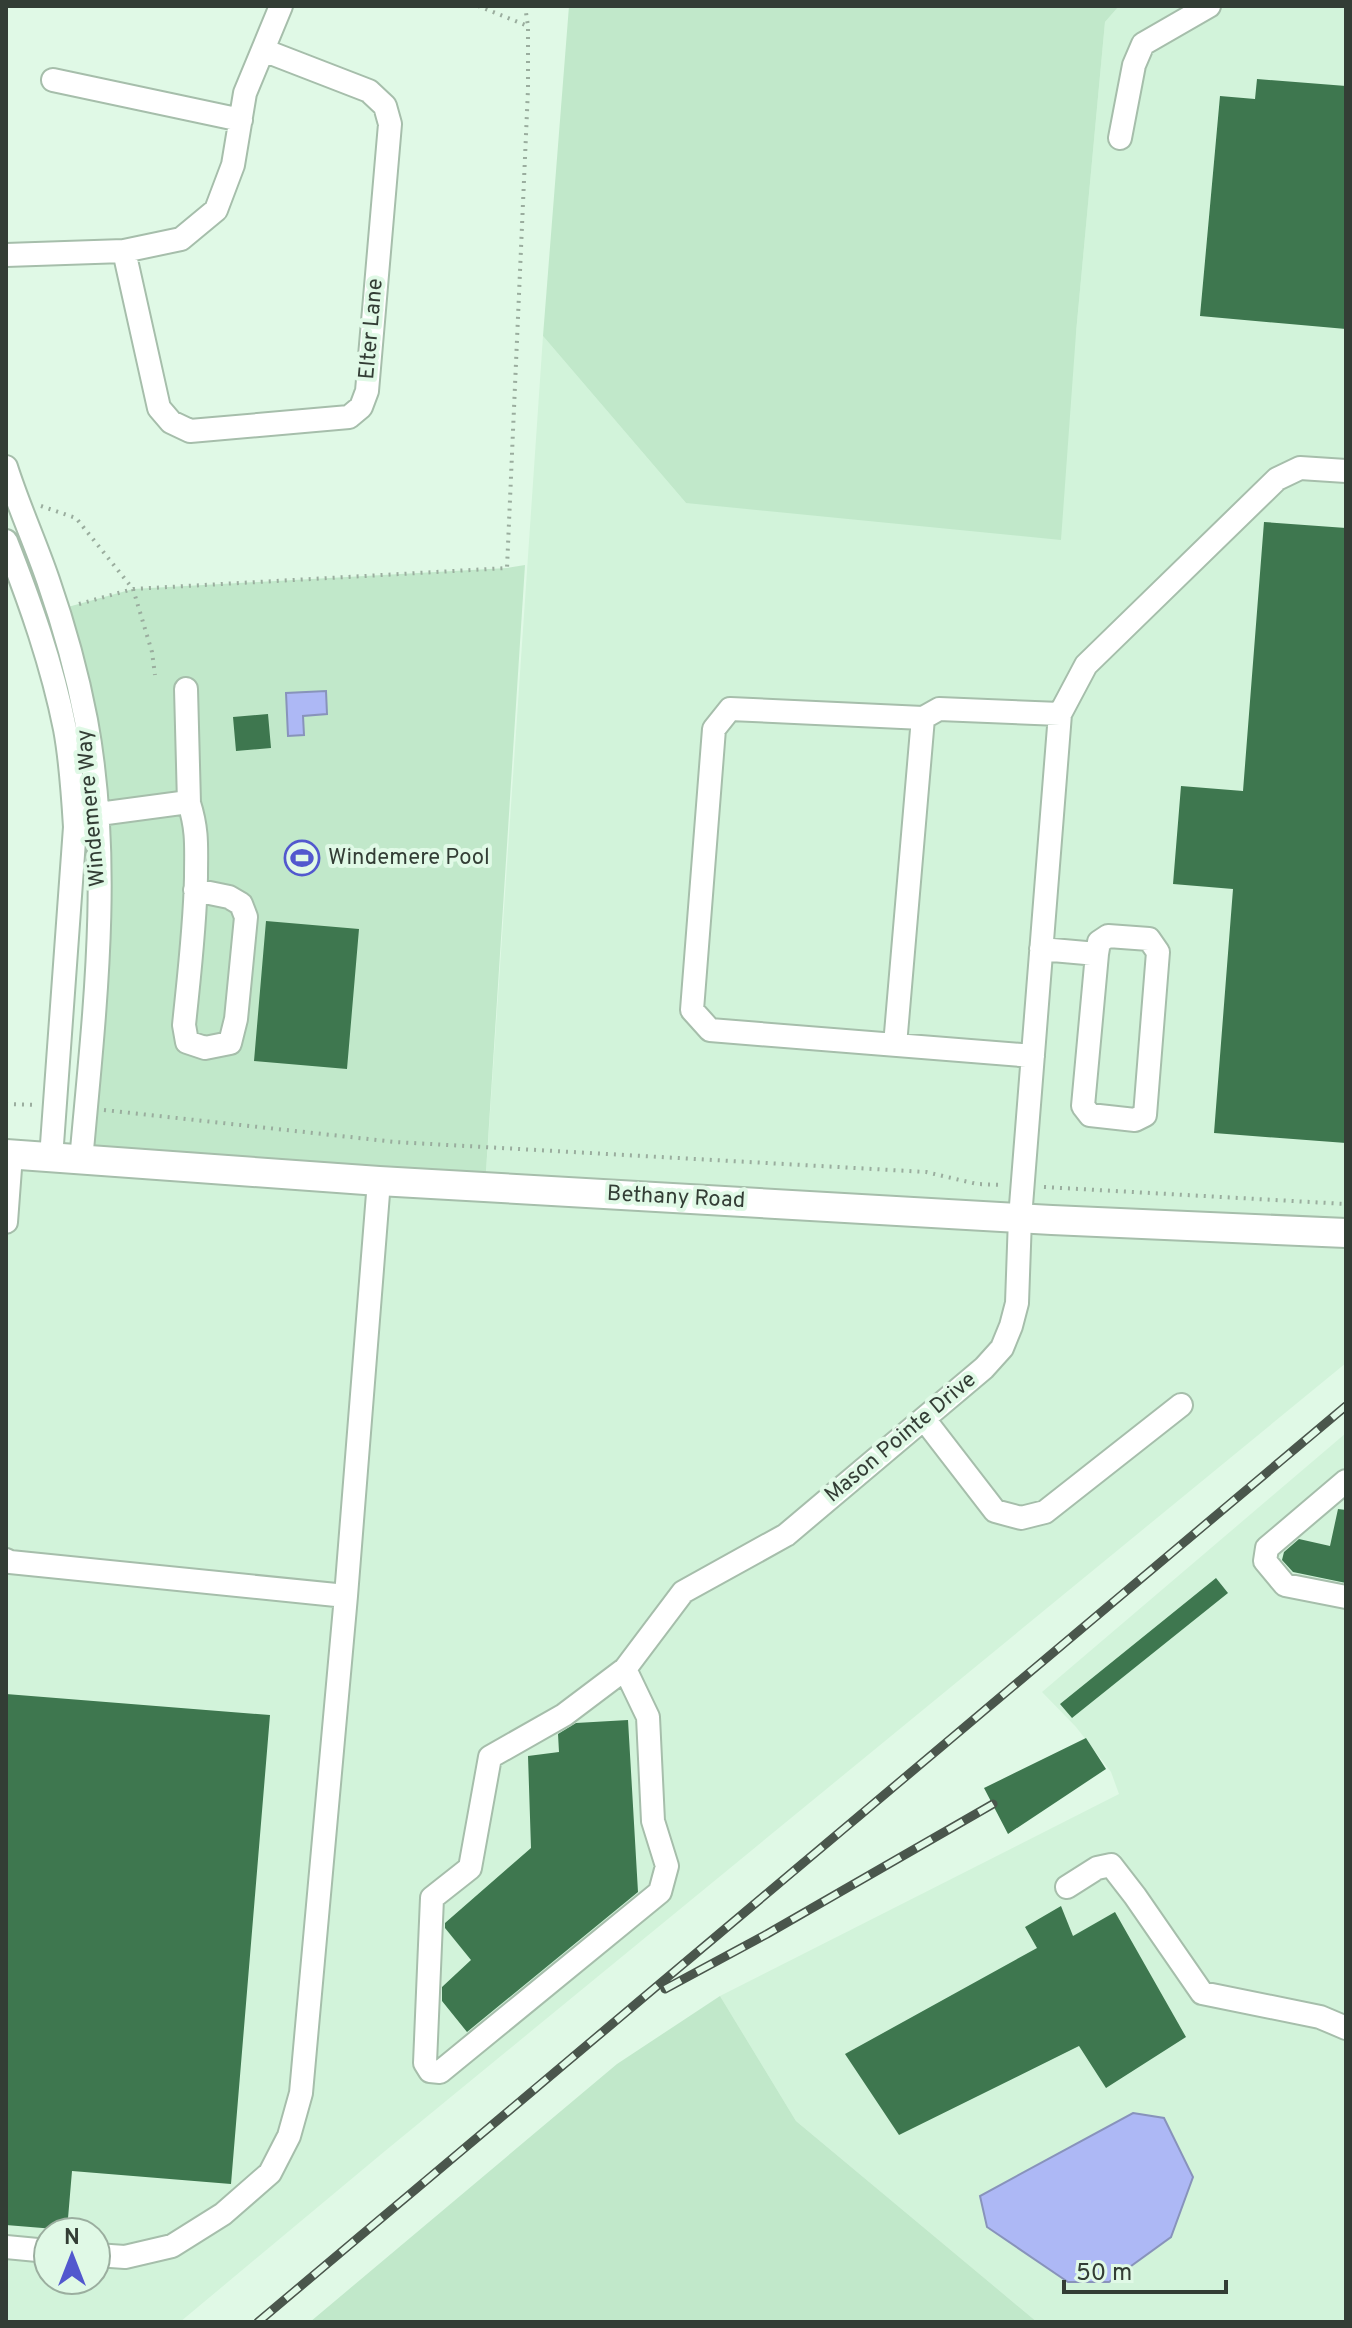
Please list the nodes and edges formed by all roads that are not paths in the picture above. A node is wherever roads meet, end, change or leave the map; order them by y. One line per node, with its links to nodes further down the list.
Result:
1 (281, 6): 3 (street)
2 (1209, 6): 6 (street)
3 (263, 50): 5 (street); 7 (street, Elter Lane)
4 (53, 80): 5 (street)
5 (241, 120): 7 (street)
6 (1120, 138)
7 (124, 251): 8 (street)
8 (6, 255)
9 (6, 467): 16 (street, Windemere Way)
10 (1346, 471): 13 (street)
11 (6, 541): 16 (street, Windemere Way)
12 (186, 689): 15 (street)
13 (1060, 714): 14 (street); 18 (street, Mason Pointe Drive)
14 (923, 718): 20 (street); 20 (street)
15 (189, 803): 16 (street); 17 (street)
16 (86, 816): 23 (street, Windemere Way); 24 (street, Windemere Way)
17 (195, 890): 17 (street)
18 (1041, 949): 19 (street); 21 (street, Mason Pointe Drive)
19 (1097, 954): 19 (street)
20 (895, 1045): 21 (street)
21 (1033, 1056): 26 (street, Mason Pointe Drive)
22 (9, 1155): 23 (main road, Bethany Road); 27 (street)
23 (51, 1158): 24 (main road, Bethany Road)
24 (81, 1161): 25 (main road, Bethany Road)
25 (379, 1181): 26 (main road, Bethany Road); 33 (street)
26 (1020, 1218): 28 (main road, Bethany Road); 30 (street, Mason Pointe Drive)
27 (6, 1222)
28 (1346, 1233)
29 (1181, 1405): 30 (street)
30 (924, 1419): 35 (street, Mason Pointe Drive)
31 (1346, 1481): 34 (street)
32 (6, 1560): 33 (street)
33 (346, 1596): 40 (street)
34 (1346, 1597)
35 (625, 1669): 35 (street)
36 (1067, 1887): 37 (street)
37 (1346, 2028)
38 (6, 2247): 39 (street)
39 (32, 2249)
40 (112, 2256)

